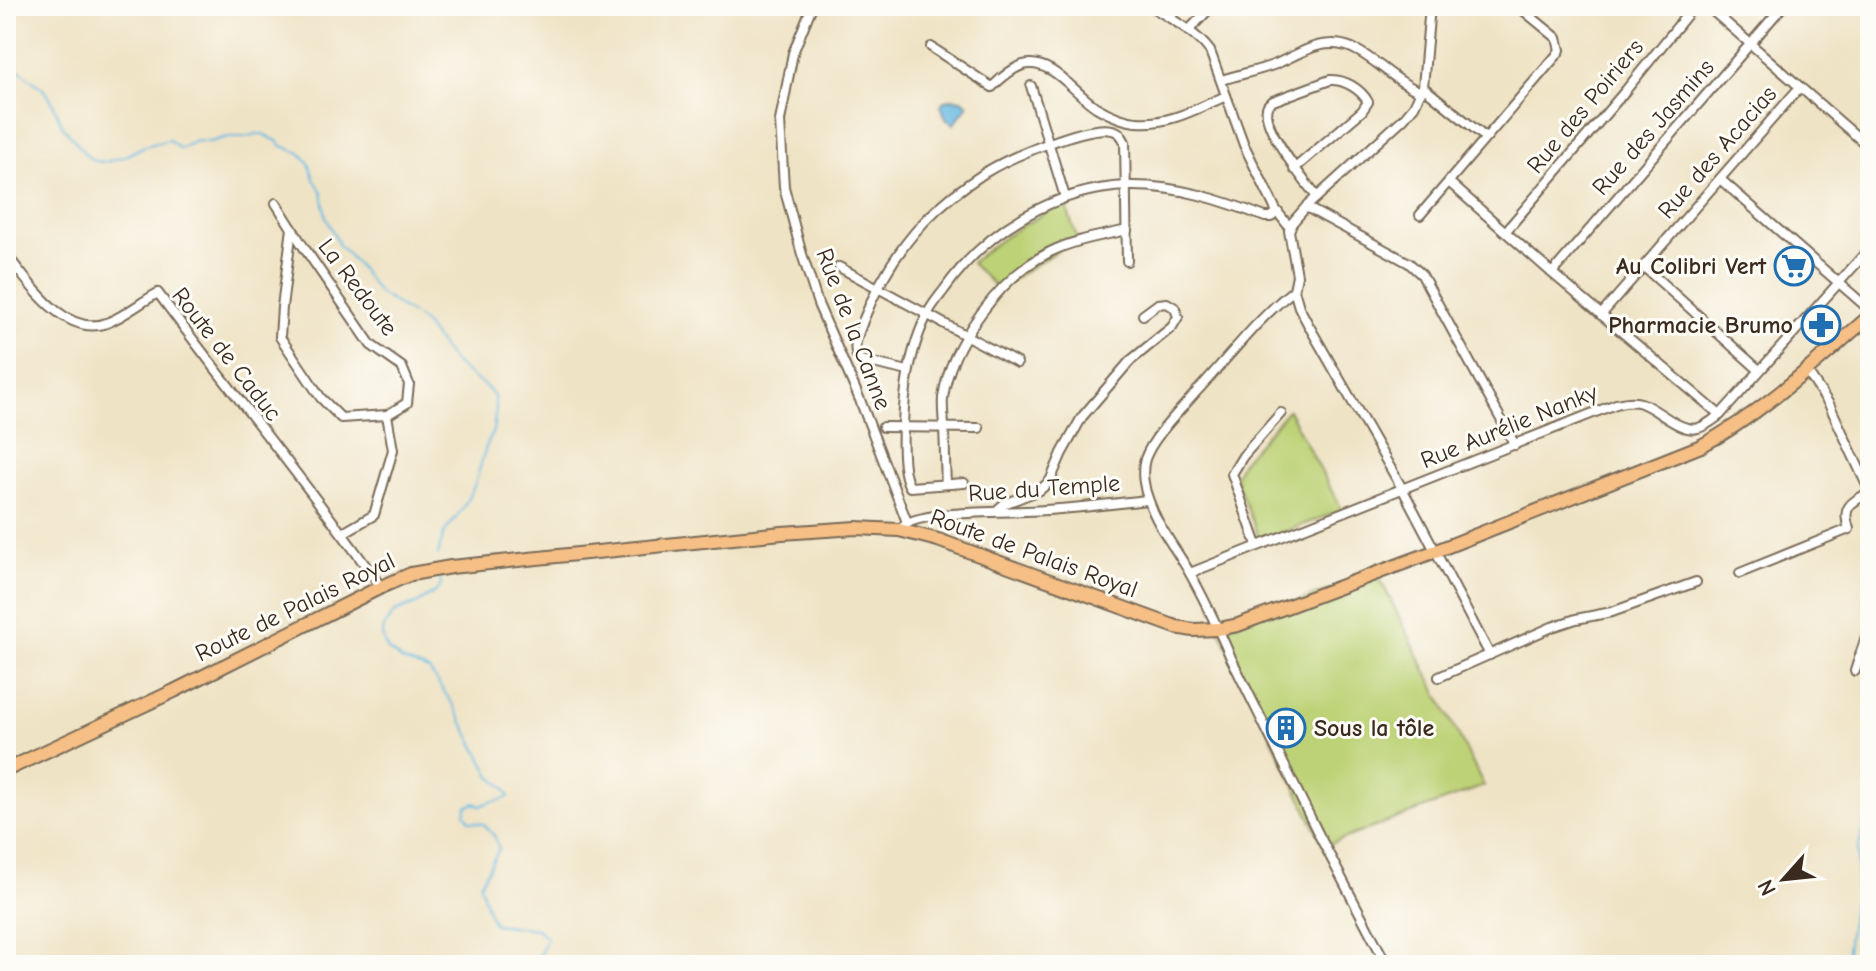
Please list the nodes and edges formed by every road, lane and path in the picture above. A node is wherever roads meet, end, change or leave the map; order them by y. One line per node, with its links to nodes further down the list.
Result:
1 (812, 6): 70 (street, Rue de la Canne)
2 (1150, 6): 10 (street)
3 (1179, 6): 10 (street)
4 (1212, 6): 11 (street)
5 (1430, 6): 17 (street)
6 (1518, 6): 19 (street)
7 (1694, 6): 35 (street, Rue des Poiriers)
8 (1707, 6): 12 (street)
9 (1783, 6): 12 (street, Rue des Jasmins)
10 (1169, 17): 11 (street)
11 (1188, 31): 14 (street)
12 (1751, 44): 16 (street); 41 (street, Rue des Jasmins)
13 (931, 47): 18 (street)
14 (1222, 80): 17 (street); 18 (street)
15 (1031, 86): 20 (street)
16 (1800, 87): 21 (street); 23 (street, Rue des Acacias)
17 (1422, 89): 19 (street); 27 (street)
18 (1226, 96): 30 (street)
19 (1486, 138): 24 (street)
20 (1049, 143): 25 (street); 26 (street); 43 (street)
21 (1870, 148)
22 (1294, 169): 22 (street); 27 (street)
23 (1720, 179): 40 (street, Rue des Acacias); 42 (street)
24 (1450, 183): 31 (street); 35 (street)
25 (1127, 186): 26 (street); 30 (street); 34 (street)
26 (1065, 197): 46 (street)
27 (1317, 197): 29 (street)
28 (276, 203): 32 (street)
29 (1306, 207): 33 (street); 61 (street)
30 (1278, 212): 33 (street)
31 (1420, 215)
32 (292, 228): 55 (street, La Redoute); 55 (street, La Redoute)
33 (1290, 228): 44 (street)
34 (1127, 230): 38 (street); 49 (street)
35 (1506, 231): 41 (street)
36 (1870, 248): 42 (street)
37 (6, 254): 71 (street, Route de Caduc)
38 (1127, 261)
39 (839, 267): 43 (street)
40 (1644, 267): 48 (street, Rue des Acacias); 51 (street)
41 (1552, 273): 48 (street)
42 (1840, 283): 45 (street); 51 (street)
43 (878, 288): 46 (street); 53 (street)
44 (1294, 290): 64 (street); 66 (street)
45 (1870, 313): 52 (main road, Route de Palais Royal)
46 (927, 314): 49 (street); 53 (street)
47 (1143, 315): 68 (street)
48 (1601, 315): 56 (street)
49 (966, 335): 50 (street); 59 (street)
50 (1017, 363)
51 (1759, 370): 56 (street)
52 (1806, 370): 65 (street); 73 (main road, Route de Palais Royal)
53 (908, 371): 58 (street)
54 (1281, 413): 72 (street)
55 (387, 415): 71 (street)
56 (1720, 415): 61 (street, Rue Aurélie Nanky)
57 (883, 427): 58 (street)
58 (902, 427): 59 (street); 63 (street)
59 (944, 428): 60 (street); 63 (street)
60 (979, 428)
61 (1515, 445): 64 (street, Rue Aurélie Nanky)
62 (964, 483): 63 (street)
63 (946, 484)
64 (1403, 490): 72 (street, Rue Aurélie Nanky); 73 (street)
65 (1870, 492): 75 (street)
66 (1148, 500): 68 (street, Rue du Temple); 74 (street)
67 (6, 506): 69 (street)
68 (996, 511): 70 (street, Rue du Temple)
69 (6, 515)
70 (903, 526): 77 (main road, Route de Palais Royal); 79 (main road, Route de Palais Royal)
71 (343, 533): 77 (street, Route de Caduc)
72 (1257, 545): 74 (street, Rue Aurélie Nanky)
73 (1436, 551): 79 (main road, Route de Palais Royal); 80 (street)
74 (1190, 573): 79 (street)
75 (1740, 573)
76 (1696, 582): 80 (street)
77 (381, 587): 83 (main road, Route de Palais Royal)
78 (1870, 624): 81 (street)
79 (1219, 629): 84 (street)
80 (1490, 655): 82 (street)
81 (1855, 671)
82 (1439, 677)
83 (6, 770)
84 (1387, 965)

